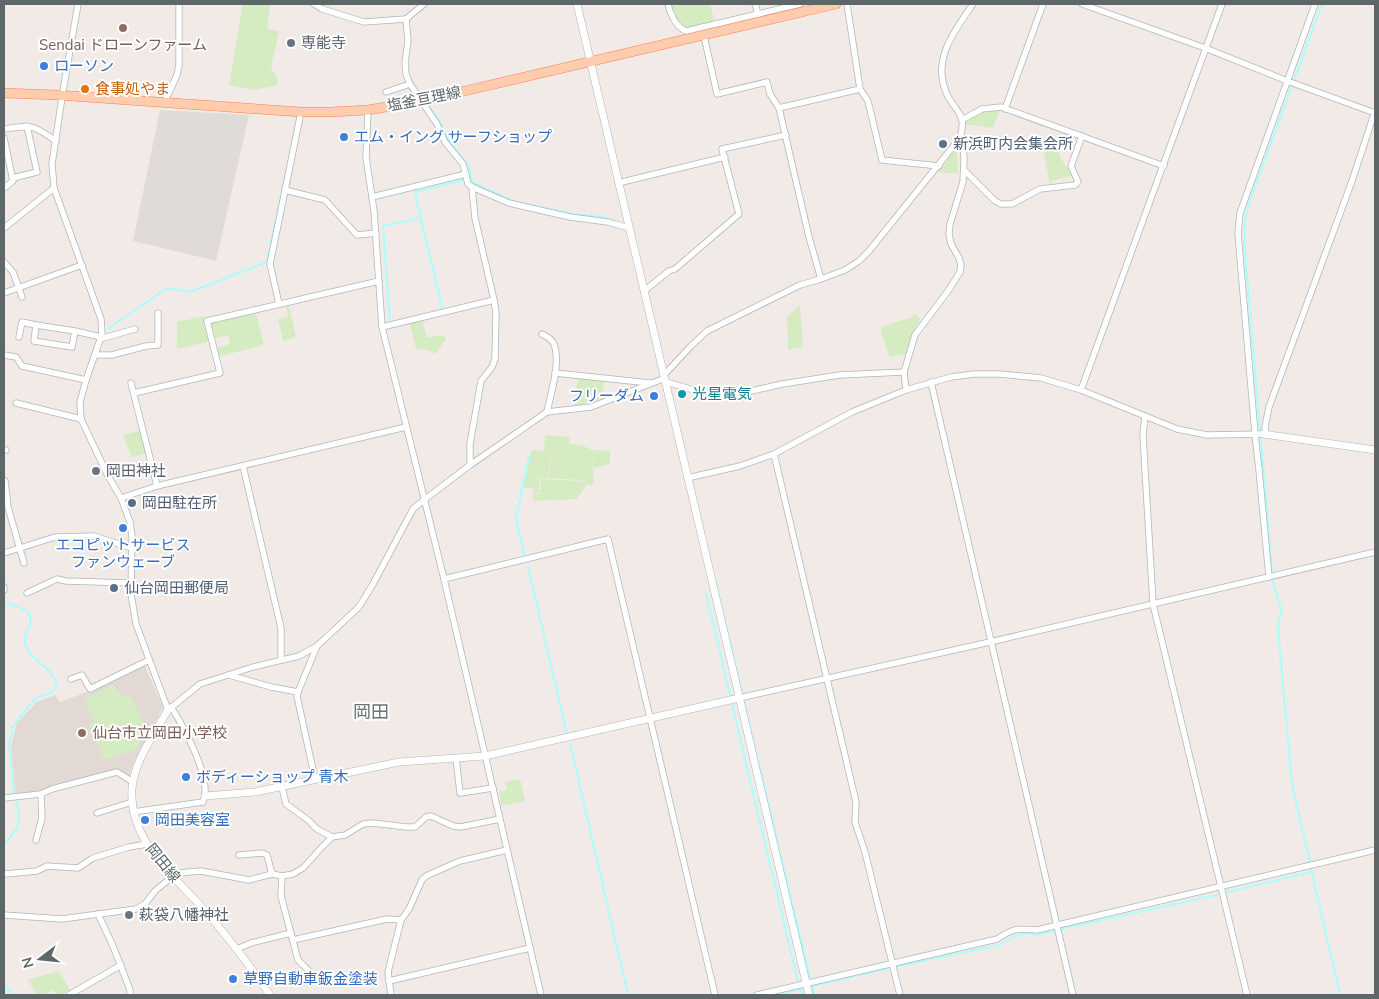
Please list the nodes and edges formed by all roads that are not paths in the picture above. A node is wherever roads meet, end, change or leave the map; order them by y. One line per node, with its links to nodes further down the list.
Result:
1 (78, 4): 26 (street)
2 (179, 4): 28 (street)
3 (314, 4): 17 (street)
4 (424, 4): 17 (street)
5 (576, 4): 20 (street)
6 (668, 4): 16 (street)
7 (755, 4): 16 (street)
8 (800, 4): 16 (street)
9 (836, 4): 18 (main road, 塩釜亘理線)
10 (847, 4): 23 (street)
11 (973, 4): 34 (street)
12 (1043, 4): 30 (street)
13 (1082, 4): 19 (street)
14 (1222, 4): 19 (street)
15 (1314, 4): 21 (street)
16 (758, 14)
17 (406, 19): 22 (street)
18 (704, 36): 20 (main road, 塩釜亘理線); 29 (street)
19 (1205, 48): 21 (street); 44 (street)
20 (591, 62): 27 (main road, 塩釜亘理線); 48 (street)
21 (1290, 82): 33 (street); 92 (street)
22 (410, 84): 24 (street); 27 (street)
23 (860, 89): 29 (street); 43 (street)
24 (386, 92)
25 (4, 93): 26 (main road, 塩釜亘理線)
26 (62, 95): 28 (main road, 塩釜亘理線); 41 (street)
27 (422, 101): 31 (main road, 塩釜亘理線); 46 (street)
28 (164, 103): 32 (main road, 塩釜亘理線)
29 (779, 108): 37 (street)
30 (1005, 109): 34 (street); 38 (street)
31 (368, 110): 32 (main road, 塩釜亘理線); 53 (street)
32 (301, 112): 52 (street)
33 (1375, 112): 92 (street)
34 (962, 120): 40 (street)
35 (28, 126): 36 (street); 41 (street); 47 (street)
36 (4, 129)
37 (786, 135): 42 (street); 59 (street)
38 (1082, 136): 44 (street); 45 (street)
39 (4, 138): 47 (street)
40 (960, 138): 43 (street); 45 (street)
41 (56, 141): 50 (street)
42 (725, 157): 48 (street); 62 (street)
43 (939, 166): 59 (street)
44 (1164, 166): 85 (street)
45 (964, 170): 78 (street)
46 (466, 174): 51 (street); 53 (street)
47 (13, 178): 49 (street)
48 (618, 183): 55 (street)
49 (4, 188)
50 (54, 188): 54 (street); 58 (street)
51 (472, 188): 55 (street); 65 (street)
52 (285, 190): 56 (street); 66 (street)
53 (372, 197): 56 (street)
54 (4, 227)
55 (629, 228): 62 (street)
56 (376, 233): 60 (street)
57 (5, 265): 61 (street)
58 (82, 265): 61 (street); 74 (street)
59 (821, 279): 79 (street)
60 (379, 281): 66 (street); 69 (street)
61 (18, 288): 63 (street); 64 (street)
62 (644, 291): 79 (street)
63 (4, 293)
64 (22, 297)
65 (494, 300): 69 (street); 95 (street)
66 (279, 304): 86 (street)
67 (158, 312): 76 (street)
68 (36, 325): 71 (street); 71 (street); 73 (street)
69 (382, 327): 91 (street)
70 (135, 329): 74 (street)
71 (75, 331): 74 (street)
72 (542, 334): 77 (street)
73 (19, 336)
74 (101, 338): 76 (street)
75 (4, 355): 80 (street)
76 (95, 355): 80 (street)
77 (555, 372): 83 (street); 88 (street)
78 (904, 372): 79 (street); 84 (street)
79 (665, 378): 83 (street); 97 (street)
80 (86, 380): 90 (street)
81 (931, 382): 84 (street); 85 (street); 112 (street)
82 (131, 383): 86 (street)
83 (651, 383): 88 (street)
84 (906, 390): 94 (street)
85 (1082, 390): 89 (street)
86 (134, 393): 99 (street)
87 (16, 403): 90 (street)
88 (547, 412): 95 (street)
89 (1145, 416): 92 (street); 111 (street)
90 (81, 419): 100 (street)
91 (406, 427): 96 (street); 101 (street)
92 (1260, 434): 93 (street); 107 (street)
93 (1375, 450)
94 (774, 454): 97 (street); 117 (street)
95 (470, 465): 101 (street)
96 (243, 466): 99 (street); 115 (street)
97 (687, 478): 120 (street)
98 (4, 481): 102 (street)
99 (157, 486): 100 (street)
100 (121, 498): 103 (street)
101 (424, 500): 108 (street); 113 (street)
102 (20, 548): 103 (street); 105 (street); 106 (street)
103 (132, 548): 109 (street)
104 (1375, 552): 107 (street)
105 (4, 553)
106 (24, 563)
107 (1272, 576): 111 (street)
108 (444, 579): 122 (street); 123 (street)
109 (131, 583): 110 (street); 114 (street)
110 (27, 592)
111 (1154, 604): 112 (street); 146 (street)
112 (990, 642): 117 (street); 150 (street)
113 (317, 646): 115 (street); 119 (street)
114 (149, 660): 118 (street); 121 (street)
115 (281, 660): 116 (street)
116 (228, 675): 119 (street); 121 (street)
117 (826, 678): 120 (street); 155 (street)
118 (70, 679)
119 (298, 692): 125 (street)
120 (740, 698): 122 (street); 159 (street)
121 (170, 709): 126 (street, 岡田線); 130 (street)
122 (651, 719): 123 (street); 165 (street)
123 (485, 756): 124 (street); 128 (street)
124 (456, 758): 125 (street); 128 (street)
125 (315, 779): 127 (street)
126 (133, 782): 129 (street); 132 (street, 岡田線)
127 (282, 787): 130 (street); 136 (street)
128 (493, 788): 135 (street)
129 (41, 794): 131 (street); 137 (street)
130 (205, 796): 133 (street)
131 (4, 798)
132 (132, 802): 133 (street, 岡田線); 134 (street)
133 (133, 812): 138 (street, 岡田線)
134 (97, 813)
135 (500, 819): 136 (street); 139 (street)
136 (332, 837): 145 (street)
137 (36, 840)
138 (147, 844): 142 (street); 144 (street, 岡田線)
139 (507, 850): 149 (street); 153 (street)
140 (1375, 850): 146 (street)
141 (239, 855): 143 (street)
142 (6, 874)
143 (272, 874): 144 (street); 145 (street)
144 (173, 876): 147 (street); 154 (street, 岡田線)
145 (282, 876): 151 (street)
146 (1222, 886): 150 (street); 170 (street)
147 (98, 914): 148 (street); 156 (street)
148 (4, 915)
149 (401, 920): 152 (street); 158 (street)
150 (1056, 926): 155 (street); 169 (street)
151 (290, 933): 152 (street); 154 (street)
152 (293, 940): 157 (street)
153 (530, 948): 158 (street); 164 (street)
154 (237, 949): 162 (street, 岡田線)
155 (892, 963): 159 (street); 168 (street)
156 (121, 965): 160 (street); 161 (street)
157 (311, 978)
158 (389, 981): 163 (street)
159 (806, 984): 166 (street); 167 (street)
160 (69, 995)
161 (130, 995)
162 (270, 995)
163 (391, 995)
164 (541, 995)
165 (715, 995)
166 (758, 995)
167 (809, 995)
168 (900, 995)
169 (1073, 995)
170 (1247, 995)

